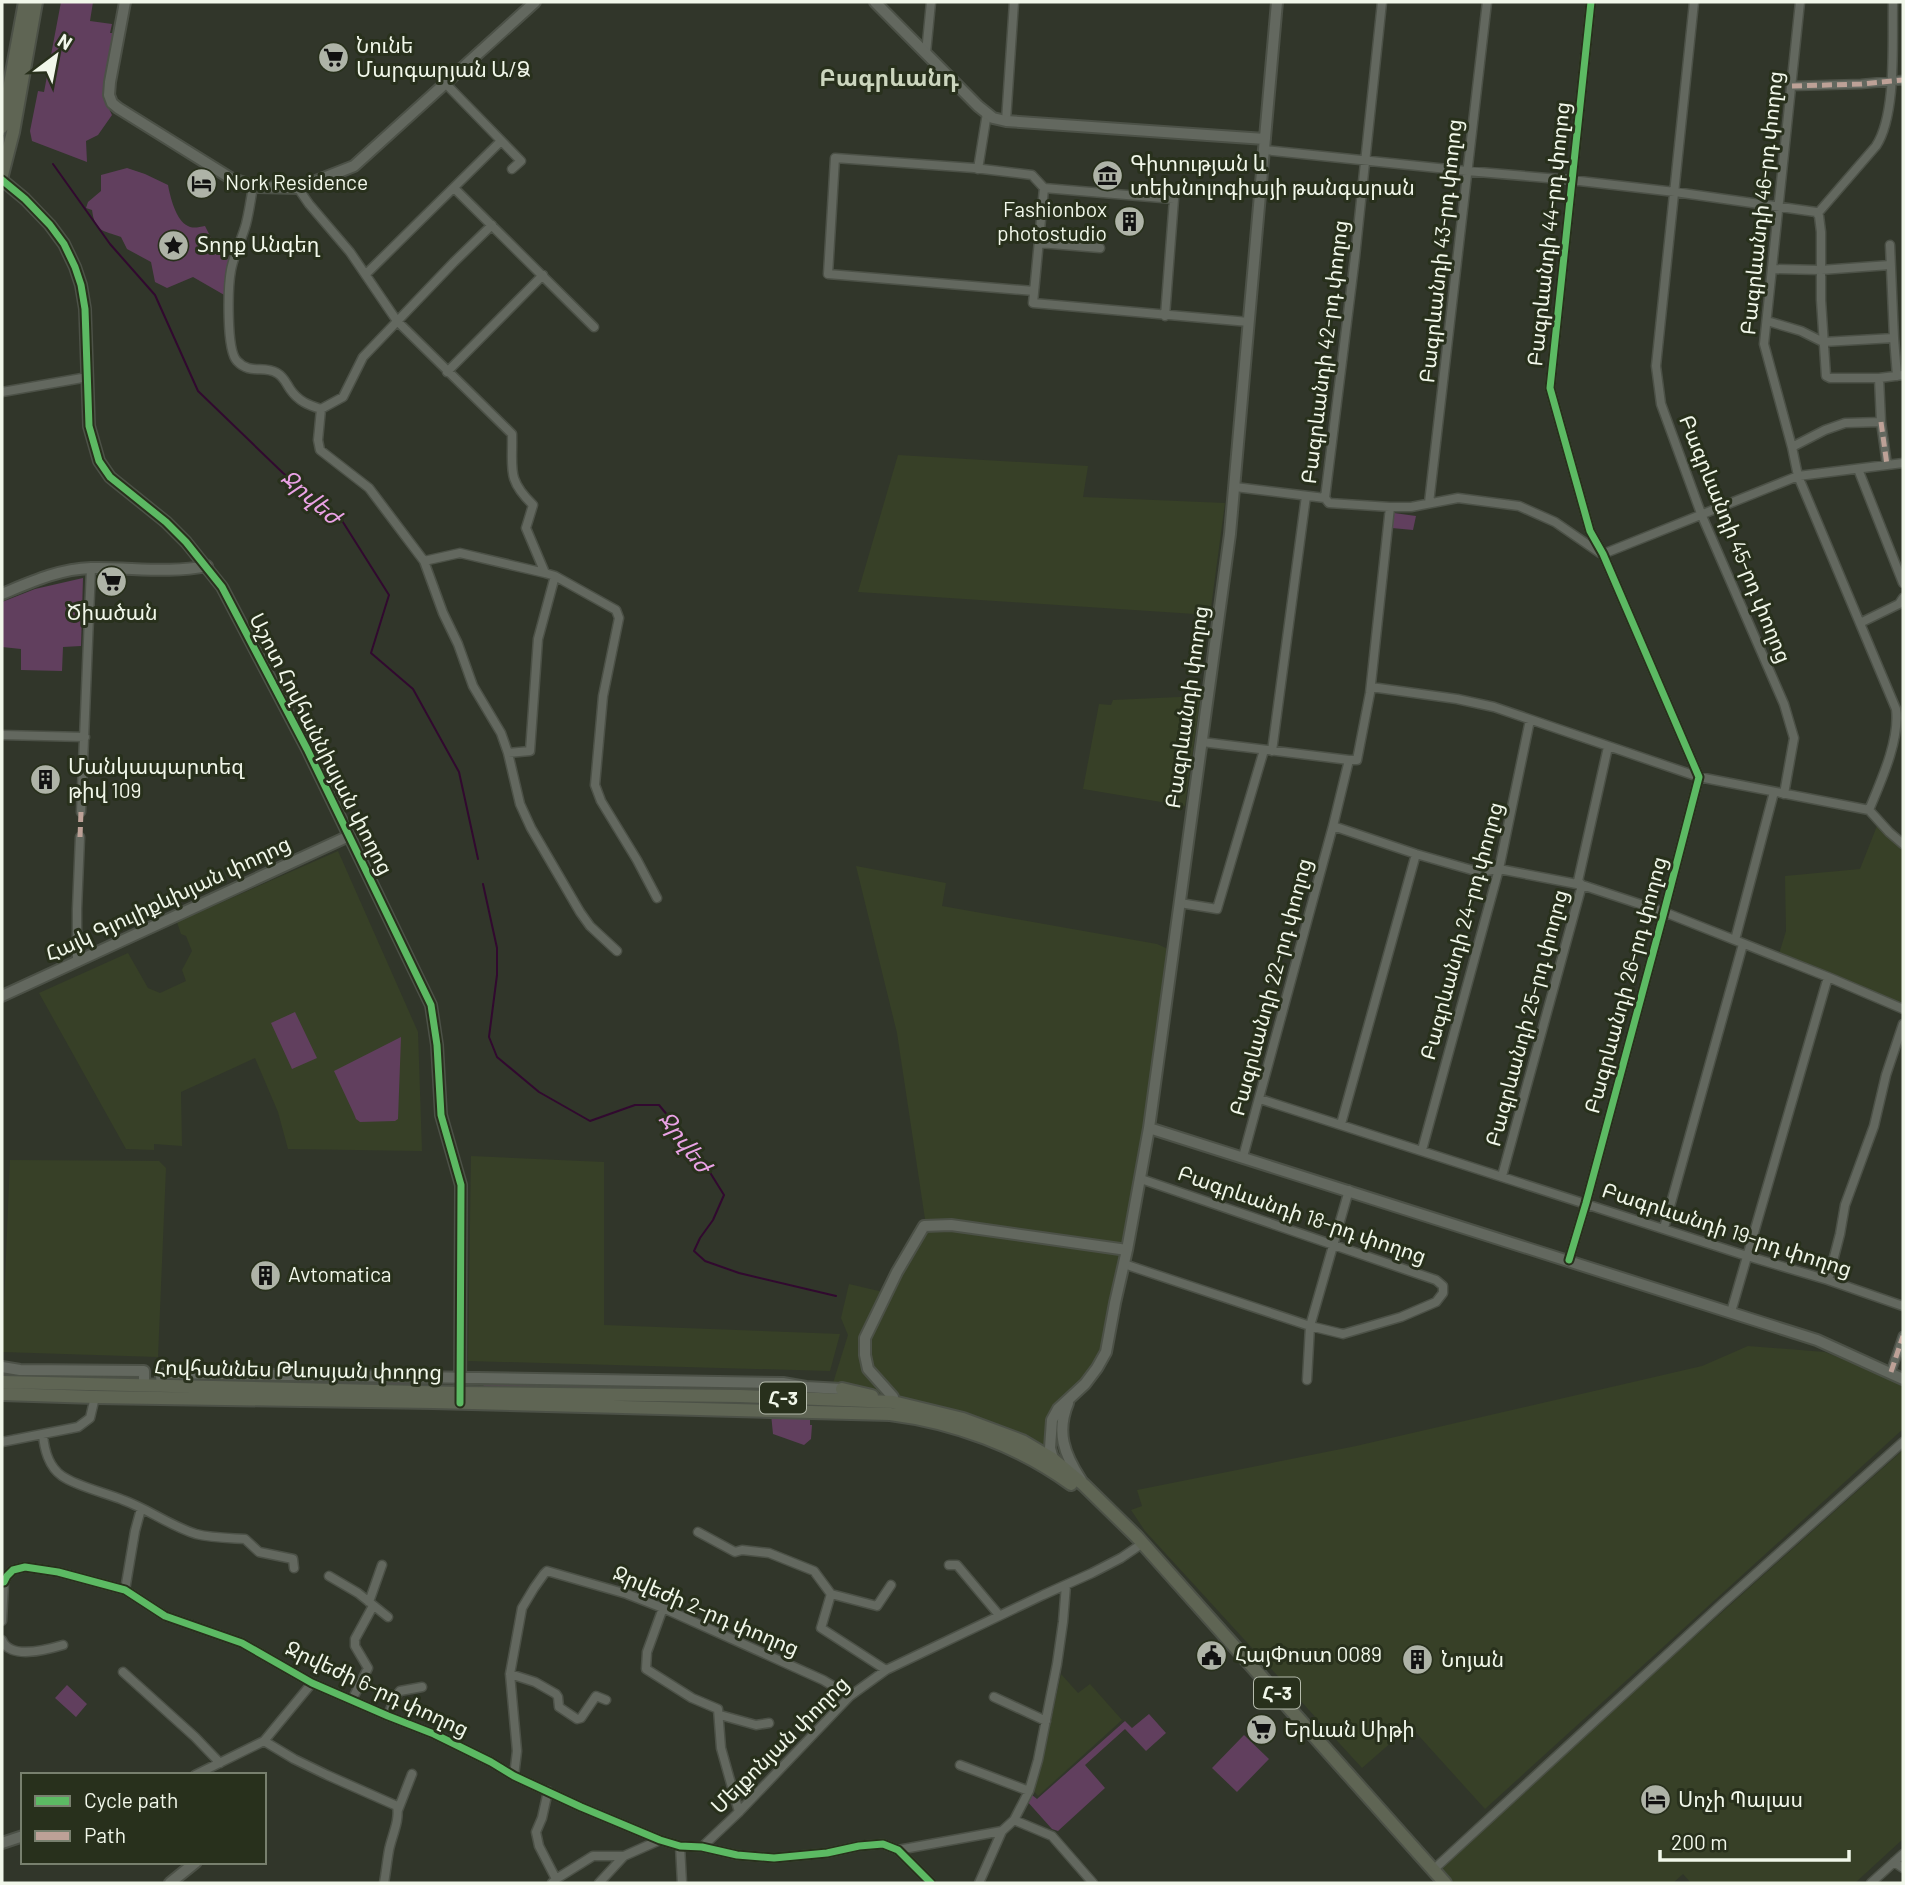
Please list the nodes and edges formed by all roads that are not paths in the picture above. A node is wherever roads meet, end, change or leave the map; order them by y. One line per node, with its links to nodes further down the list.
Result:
1 (25, 2): 22 (main road)
2 (36, 2): 29 (main road)
3 (125, 2): 31 (street)
4 (535, 2): 18 (street)
5 (875, 2): 15 (street)
6 (931, 2): 15 (street)
7 (1014, 2): 21 (street)
8 (1277, 2): 24 (street, Բագրևանդի փողոց)
9 (1382, 2): 25 (street, Բագրևանդի 42-րդ փողոց)
10 (1487, 2): 28 (street, Բագրևանդի 43-րդ փողոց)
11 (1591, 2): 30 (street, Բագրևանդի 44-րդ փողոց)
12 (1694, 2): 35 (street, Բագրևանդի 45-րդ փողոց)
13 (1800, 2): 19 (street, Բագրևանդի 46-րդ փողոց)
14 (1893, 2): 17 (street)
15 (926, 53): 20 (street)
16 (1903, 80): 17 (street)
17 (1891, 81): 19 (street); 37 (street)
18 (446, 84): 23 (street); 32 (street)
19 (1792, 86): 36 (street, Բագրևանդի 46-րդ փողոց)
20 (987, 113): 21 (street); 27 (street)
21 (1006, 121): 24 (street)
22 (2, 127)
23 (501, 141): 26 (street); 33 (street)
24 (1265, 144): 25 (street); 51 (street, Բագրևանդի փողոց)
25 (1365, 159): 28 (street); 69 (street, Բագրևանդի 42-րդ փողոց)
26 (512, 169)
27 (978, 169): 34 (street); 47 (street)
28 (1467, 171): 30 (street); 70 (street, Բագրևանդի 43-րդ փողոց)
29 (2, 178): 57 (street, Աշոտ Հովհաննիսյան փողոց)
30 (1571, 180): 35 (street); 73 (street, Բագրևանդի 44-րդ փողոց)
31 (253, 186): 32 (street); 60 (street)
32 (298, 188): 45 (street)
33 (454, 188): 38 (street); 45 (street)
34 (1044, 188): 39 (street); 48 (street)
35 (1675, 192): 36 (street); 72 (street, Բագրևանդի 45-րդ փողոց)
36 (1778, 206): 37 (street); 43 (street, Բագրևանդի 46-րդ փողոց)
37 (1818, 213): 44 (street)
38 (492, 225): 46 (street); 49 (street)
39 (1039, 243): 41 (street); 47 (street)
40 (1890, 245): 42 (street)
41 (1100, 248)
42 (1890, 265): 44 (street); 53 (street)
43 (1772, 269): 44 (street); 50 (street, Բագրևանդի 46-րդ փողոց)
44 (1821, 270): 54 (street)
45 (366, 274): 49 (street)
46 (543, 275): 52 (street); 55 (street)
47 (1034, 291): 48 (street)
48 (1165, 316): 51 (street)
49 (397, 321): 55 (street); 60 (street)
50 (1767, 321): 54 (street); 62 (street, Բագրևանդի 46-րդ փողոց)
51 (1249, 322): 67 (street, Բագրևանդի փողոց)
52 (594, 327)
53 (1894, 338): 54 (street); 56 (street)
54 (1823, 342): 58 (street)
55 (447, 372): 77 (street)
56 (1900, 375): 58 (street)
57 (88, 377): 59 (street); 75 (street, Աշոտ Հովհաննիսյան փողոց)
58 (1879, 378): 61 (street)
59 (2, 392)
60 (321, 409): 74 (street)
61 (1881, 422): 62 (street); 64 (street)
62 (1792, 447): 66 (street, Բագրևանդի 46-րդ փողոց)
63 (1903, 463): 64 (street)
64 (1887, 465): 65 (street)
65 (1858, 469): 66 (street); 79 (street)
66 (1798, 476): 72 (street); 82 (street)
67 (1235, 487): 68 (street); 87 (street, Բագրևանդի փողոց)
68 (1306, 496): 69 (street); 89 (street)
69 (1325, 498): 71 (street)
70 (1429, 503): 71 (street); 73 (street)
71 (1390, 507): 83 (street)
72 (1702, 516): 73 (street); 93 (street, Բագրևանդի 45-րդ փողոց)
73 (1603, 554): 92 (street, Բագրևանդի 44-րդ փողոց)
74 (424, 561): 77 (street); 90 (street)
75 (207, 566): 76 (street); 97 (street, Աշոտ Հովհաննիսյան փողոց)
76 (91, 568): 80 (street); 86 (street)
77 (545, 573): 78 (street)
78 (555, 576): 90 (street); 103 (street)
79 (1903, 583)
80 (2, 594)
81 (1903, 598): 82 (street)
82 (1860, 623): 94 (street)
83 (1371, 687): 84 (street); 91 (street, Բագրևանդի 22-րդ փողոց)
84 (1530, 719): 88 (street); 101 (street, Բագրևանդի 24-րդ փողոց)
85 (2, 735): 86 (street)
86 (85, 737): 95 (street)
87 (1202, 742): 89 (street); 104 (street, Բագրևանդի փողոց)
88 (1608, 747): 92 (street); 102 (street, Բագրևանդի 25-րդ փողոց)
89 (1268, 750): 91 (street); 104 (street)
90 (508, 752): 107 (street)
91 (1349, 760): 96 (street, Բագրևանդի 22-րդ փողոց)
92 (1699, 777): 93 (street); 105 (street, Բագրևանդի 26-րդ փողոց)
93 (1779, 793): 94 (street); 106 (street, Բագրևանդի 45-րդ փողոց)
94 (1869, 810): 99 (street)
95 (81, 812)
96 (1332, 827): 100 (street); 113 (street, Բագրևանդի 22-րդ փողոց)
97 (349, 836): 108 (street, Հայկ Գյուլիքևխյան փողոց); 135 (street, Աշոտ Հովհաննիսյան փողոց)
98 (80, 837): 108 (street)
99 (1903, 844)
100 (1416, 854): 101 (street); 114 (street)
101 (1499, 869): 102 (street); 116 (street, Բագրևանդի 24-րդ փողոց)
102 (1582, 885): 105 (street); 118 (street, Բագրևանդի 25-րդ փողոց)
103 (657, 898)
104 (1180, 903): 115 (street, Բագրևանդի փողոց)
105 (1664, 912): 106 (street); 121 (street, Բագրևանդի 26-րդ փողոց)
106 (1739, 942): 109 (street); 122 (street, Բագրևանդի 45-րդ փողոց)
107 (617, 951)
108 (76, 962): 110 (street, Հայկ Գյուլիքևխյան փողոց)
109 (1828, 977): 111 (street); 125 (street)
110 (2, 996)
111 (1903, 1009)
112 (1903, 1024): 128 (street)
113 (1260, 1099): 114 (street, Բագրևանդի 19-րդ փողոց); 117 (street, Բագրևանդի 22-րդ փողոց)
114 (1341, 1124): 116 (street, Բագրևանդի 19-րդ փողոց)
115 (1149, 1128): 117 (street); 119 (street, Բագրևանդի փողոց)
116 (1422, 1150): 118 (street, Բագրևանդի 19-րդ փողոց)
117 (1244, 1157): 120 (street)
118 (1502, 1176): 121 (street, Բագրևանդի 19-րդ փողոց)
119 (1140, 1179): 123 (street, Բագրևանդի 18-րդ փողոց); 124 (street, Բագրևանդի փողոց)
120 (1349, 1190): 123 (street); 126 (street)
121 (1586, 1203): 122 (street, Բագրևանդի 19-րդ փողոց); 126 (street, Բագրևանդի 26-րդ փողոց)
122 (1664, 1228): 125 (street, Բագրևանդի 19-րդ փողոց)
123 (1333, 1243): 131 (street); 131 (street, Բագրևանդի 18-րդ փողոց)
124 (1127, 1250): 127 (street, Բագրևանդի փողոց); 147 (street)
125 (1746, 1256): 128 (street, Բագրևանդի 19-րդ փողոց); 130 (street)
126 (1569, 1260): 130 (street)
127 (1124, 1264): 131 (street); 146 (street, Բագրևանդի փողոց)
128 (1828, 1280): 129 (street, Բագրևանդի 19-րդ փողոց)
129 (1903, 1306)
130 (1731, 1312): 134 (street)
131 (1310, 1326): 137 (street)
132 (1903, 1336): 134 (street)
133 (2, 1367): 140 (street)
134 (1891, 1372): 136 (street)
135 (460, 1377): 138 (street); 140 (street); 145 (street, Աշոտ Հովհաննիսյան փողոց)
136 (1903, 1379)
137 (1307, 1380)
138 (806, 1387): 142 (street); 143 (street)
139 (5, 1388): 141 (main road, Հովհաննես Թևոսյան փողոց / Հ-3)
140 (154, 1388): 141 (main road, Հովհաննես Թևոսյան փողոց / Հ-3); 144 (main road, Հովհաննես Թևոսյան փողոց / Հ-3); 145 (main road, Հովհաննես Թևոսյան փողոց / Հ-3)
141 (33, 1389): 144 (main road, Հովհաննես Թևոսյան փողոց / Հ-3)
142 (842, 1389): 147 (main road)
143 (740, 1396): 145 (main road, Հովհաննես Թևոսյան փողոց / Հ-3); 147 (main road, Հովհաննես Թևոսյան փողոց / Հ-3)
144 (95, 1397): 149 (street)
145 (460, 1398): 148 (main road, Հովհաննես Թևոսյան փողոց / Հ-3)
146 (1070, 1400): 152 (street, Բագրևանդի փողոց); 154 (street, Բագրևանդի փողոց)
147 (891, 1402): 148 (main road, Հովհաննես Թևոսյան փողոց / Հ-3)
148 (928, 1415): 152 (main road, Հովհաննես Թևոսյան փողոց / Հ-3); 153 (main road, Հովհաննես Թևոսյան փողոց / Հ-3)
149 (43, 1434): 150 (street); 155 (street)
150 (2, 1442)
151 (1903, 1442): 210 (street)
152 (1054, 1460): 153 (street, Բագրևանդի փողոց); 154 (main road, Հովհաննես Թևոսյան փողոց / Հ-3)
153 (1058, 1475): 154 (main road, Հովհաննես Թևոսյան փողոց / Հ-3)
154 (1078, 1485): 157 (main road, Հովհաննես Թևոսյան փողոց / Հ-3)
155 (141, 1508): 160 (street); 165 (street)
156 (698, 1532): 166 (street)
157 (1140, 1545): 164 (street, Մելքոնյան փողոց); 210 (main road, Հովհաննես Թևոսյան փողոց / Հ-3)
158 (382, 1565): 167 (street)
159 (949, 1565): 169 (street)
160 (294, 1568)
161 (329, 1576): 167 (street)
162 (3, 1582): 165 (street, Ջրվեժի 6-րդ փողոց); 171 (street)
163 (891, 1585): 166 (street)
164 (1066, 1585): 169 (street, Մելքոնյան փողոց); 185 (street)
165 (125, 1590): 177 (street, Ջրվեժի 6-րդ փողոց)
166 (831, 1594): 174 (street)
167 (371, 1604): 170 (street); 181 (street)
168 (663, 1608): 176 (street, Ջրվեժի 2-րդ փողոց); 179 (street, Ջրվեժի 2-րդ փողոց); 183 (street)
169 (999, 1615): 174 (street, Մելքոնյան փողոց)
170 (388, 1617)
171 (2, 1621)
172 (2, 1640): 173 (street)
173 (63, 1645)
174 (886, 1670): 179 (street, Մելքոնյան փողոց)
175 (123, 1672): 188 (street)
176 (510, 1674): 182 (street); 192 (street, Ջրվեժի 2-րդ փողոց)
177 (312, 1683): 181 (street, Ջրվեժի 6-րդ փողոց); 187 (street)
178 (422, 1687): 184 (street)
179 (850, 1696): 196 (street, Մելքոնյան փողոց)
180 (994, 1697): 185 (street)
181 (352, 1700): 184 (street, Ջրվեժի 6-րդ փողոց)
182 (606, 1700)
183 (720, 1715): 186 (street); 196 (street)
184 (388, 1716): 192 (street, Ջրվեժի 6-րդ փողոց)
185 (1046, 1721): 194 (street)
186 (769, 1723)
187 (264, 1741): 188 (street); 195 (street)
188 (219, 1763): 190 (street)
189 (960, 1765): 194 (street)
190 (199, 1773)
191 (412, 1774): 195 (street)
192 (514, 1776): 193 (street, Ջրվեժի 6-րդ փողոց)
193 (548, 1791): 200 (street, Ջրվեժի 6-րդ փողոց); 211 (street)
194 (1028, 1791): 197 (street)
195 (398, 1810): 213 (street)
196 (739, 1812): 203 (street, Մելքոնյան փողոց)
197 (1014, 1820): 198 (street); 218 (street)
198 (1002, 1831): 204 (street); 217 (street)
199 (21, 1837): 201 (street)
200 (660, 1840): 202 (street); 206 (street)
201 (2, 1843)
202 (680, 1846): 203 (street); 215 (street)
203 (702, 1847): 204 (street)
204 (898, 1850): 216 (street)
205 (1903, 1854): 207 (street)
206 (624, 1856): 211 (street); 214 (street)
207 (1894, 1862): 209 (street); 221 (street)
208 (194, 1864): 212 (street)
209 (1903, 1868)
210 (1431, 1871): 219 (main road, Հովհաննես Թևոսյան փողոց / Հ-3); 220 (main road, Հովհաննես Թևոսյան փողոց / Հ-3)
211 (554, 1881)
212 (170, 1883)
213 (384, 1883)
214 (599, 1883)
215 (682, 1883)
216 (931, 1883)
217 (979, 1883)
218 (1093, 1883)
219 (1439, 1883)
220 (1445, 1883)
221 (1871, 1883)

